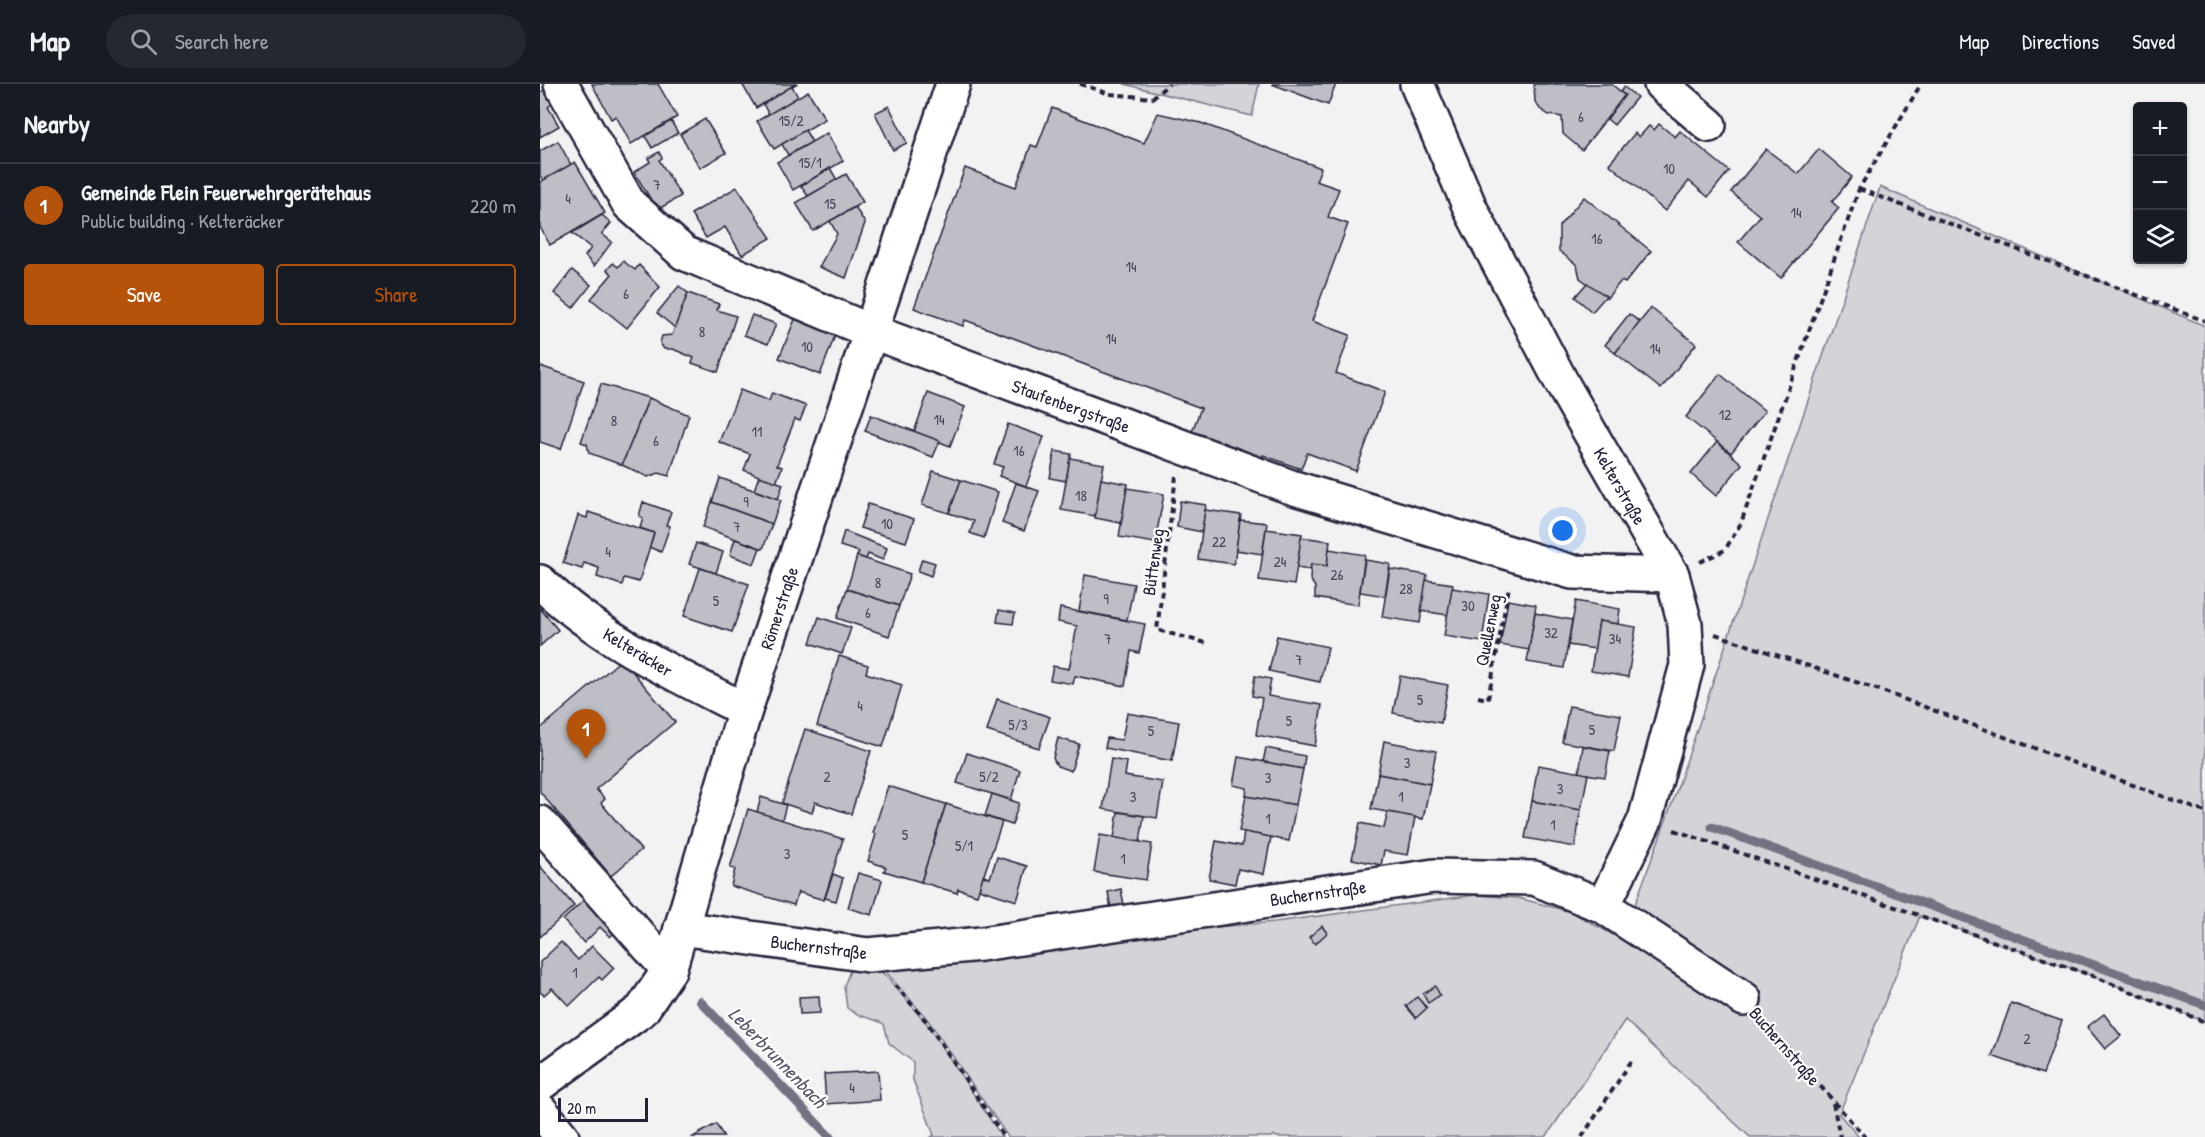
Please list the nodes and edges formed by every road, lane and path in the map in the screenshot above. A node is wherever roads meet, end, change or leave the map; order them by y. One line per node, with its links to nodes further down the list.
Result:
1 (561, 84): 11 (street, Staufenbergstraße)
2 (953, 84): 11 (street, Römerstraße)
3 (1080, 84): 4 (path)
4 (1169, 84)
5 (1417, 84): 14 (street, Kelterstraße)
6 (1661, 84): 8 (street)
7 (1921, 84): 9 (path)
8 (1709, 125)
9 (1859, 189): 10 (path); 14 (path)
10 (2205, 321)
11 (870, 331): 12 (street, Staufenbergstraße); 19 (street, Römerstraße)
12 (1178, 445): 13 (street, Staufenbergstraße); 17 (path, Büttenweg)
13 (1515, 555): 14 (street, Staufenbergstraße); 18 (path, Quellenweg)
14 (1672, 575): 16 (street, Kelterstraße)
15 (540, 582): 19 (street, Kelteräcker)
16 (1685, 624): 20 (path); 21 (street, Kelterstraße)
17 (1206, 643)
18 (1478, 696)
19 (745, 710): 24 (street, Römerstraße)
20 (2205, 812)
21 (1645, 820): 23 (street, Kelterstraße); 28 (path)
22 (540, 823): 26 (street)
23 (1603, 906): 25 (street, Buchernstraße); 27 (street, Buchernstraße)
24 (681, 928): 25 (street, Buchernstraße); 26 (street, Römerstraße)
25 (868, 955): 34 (path)
26 (669, 970): 30 (street, Römerstraße)
27 (1744, 999): 31 (path, Buchernstraße)
28 (2205, 1022)
29 (1632, 1060): 35 (path)
30 (540, 1084)
31 (1832, 1100): 36 (path); 37 (path, Buchernstraße)
32 (540, 1110): 33 (street)
33 (562, 1137)
34 (1004, 1137)
35 (1582, 1137)
36 (1840, 1137)
37 (1865, 1137)

